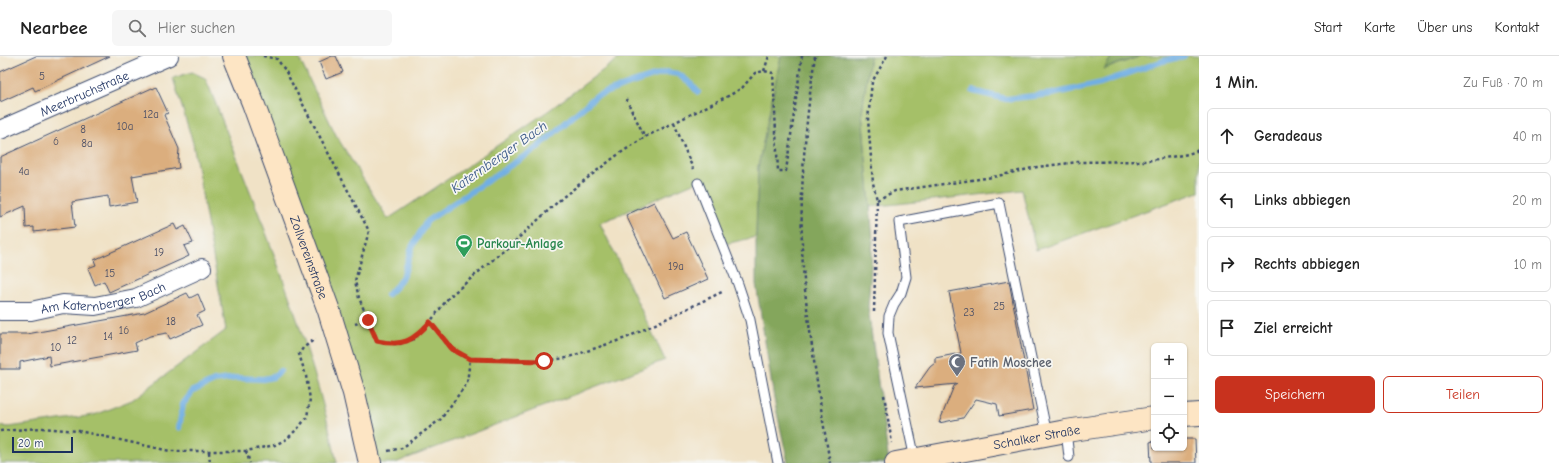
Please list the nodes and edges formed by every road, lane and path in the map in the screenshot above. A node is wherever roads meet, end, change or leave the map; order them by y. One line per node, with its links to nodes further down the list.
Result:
1 (170, 56): 11 (street, Meerbruchstraße)
2 (234, 56): 19 (main road, Zollvereinstraße)
3 (263, 56): 18 (path)
4 (769, 56): 8 (path)
5 (802, 56): 8 (path)
6 (815, 56): 34 (path)
7 (887, 56): 13 (path)
8 (764, 71): 10 (path)
9 (626, 99): 12 (path)
10 (674, 123): 12 (path); 14 (path)
11 (0, 130)
12 (645, 137): 18 (path)
13 (1199, 150)
14 (698, 183): 16 (lane)
15 (202, 268): 17 (street, Am Katernberger Bach)
16 (738, 284): 20 (path); 33 (lane)
17 (0, 311)
18 (430, 322): 20 (path)
19 (336, 332): 26 (path); 29 (main road, Zollvereinstraße)
20 (470, 359): 29 (path)
21 (1199, 414): 22 (main road)
22 (1187, 415)
23 (1151, 418): 25 (main road, Schalker Straße)
24 (0, 431): 27 (path)
25 (1057, 433): 28 (lane); 30 (main road, Schalker Straße); 30 (lane)
26 (246, 451): 27 (path); 32 (path)
27 (209, 452): 31 (path)
28 (1069, 457)
29 (370, 460)
30 (906, 461)
31 (210, 463)
32 (250, 463)
33 (778, 463)
34 (830, 463)

